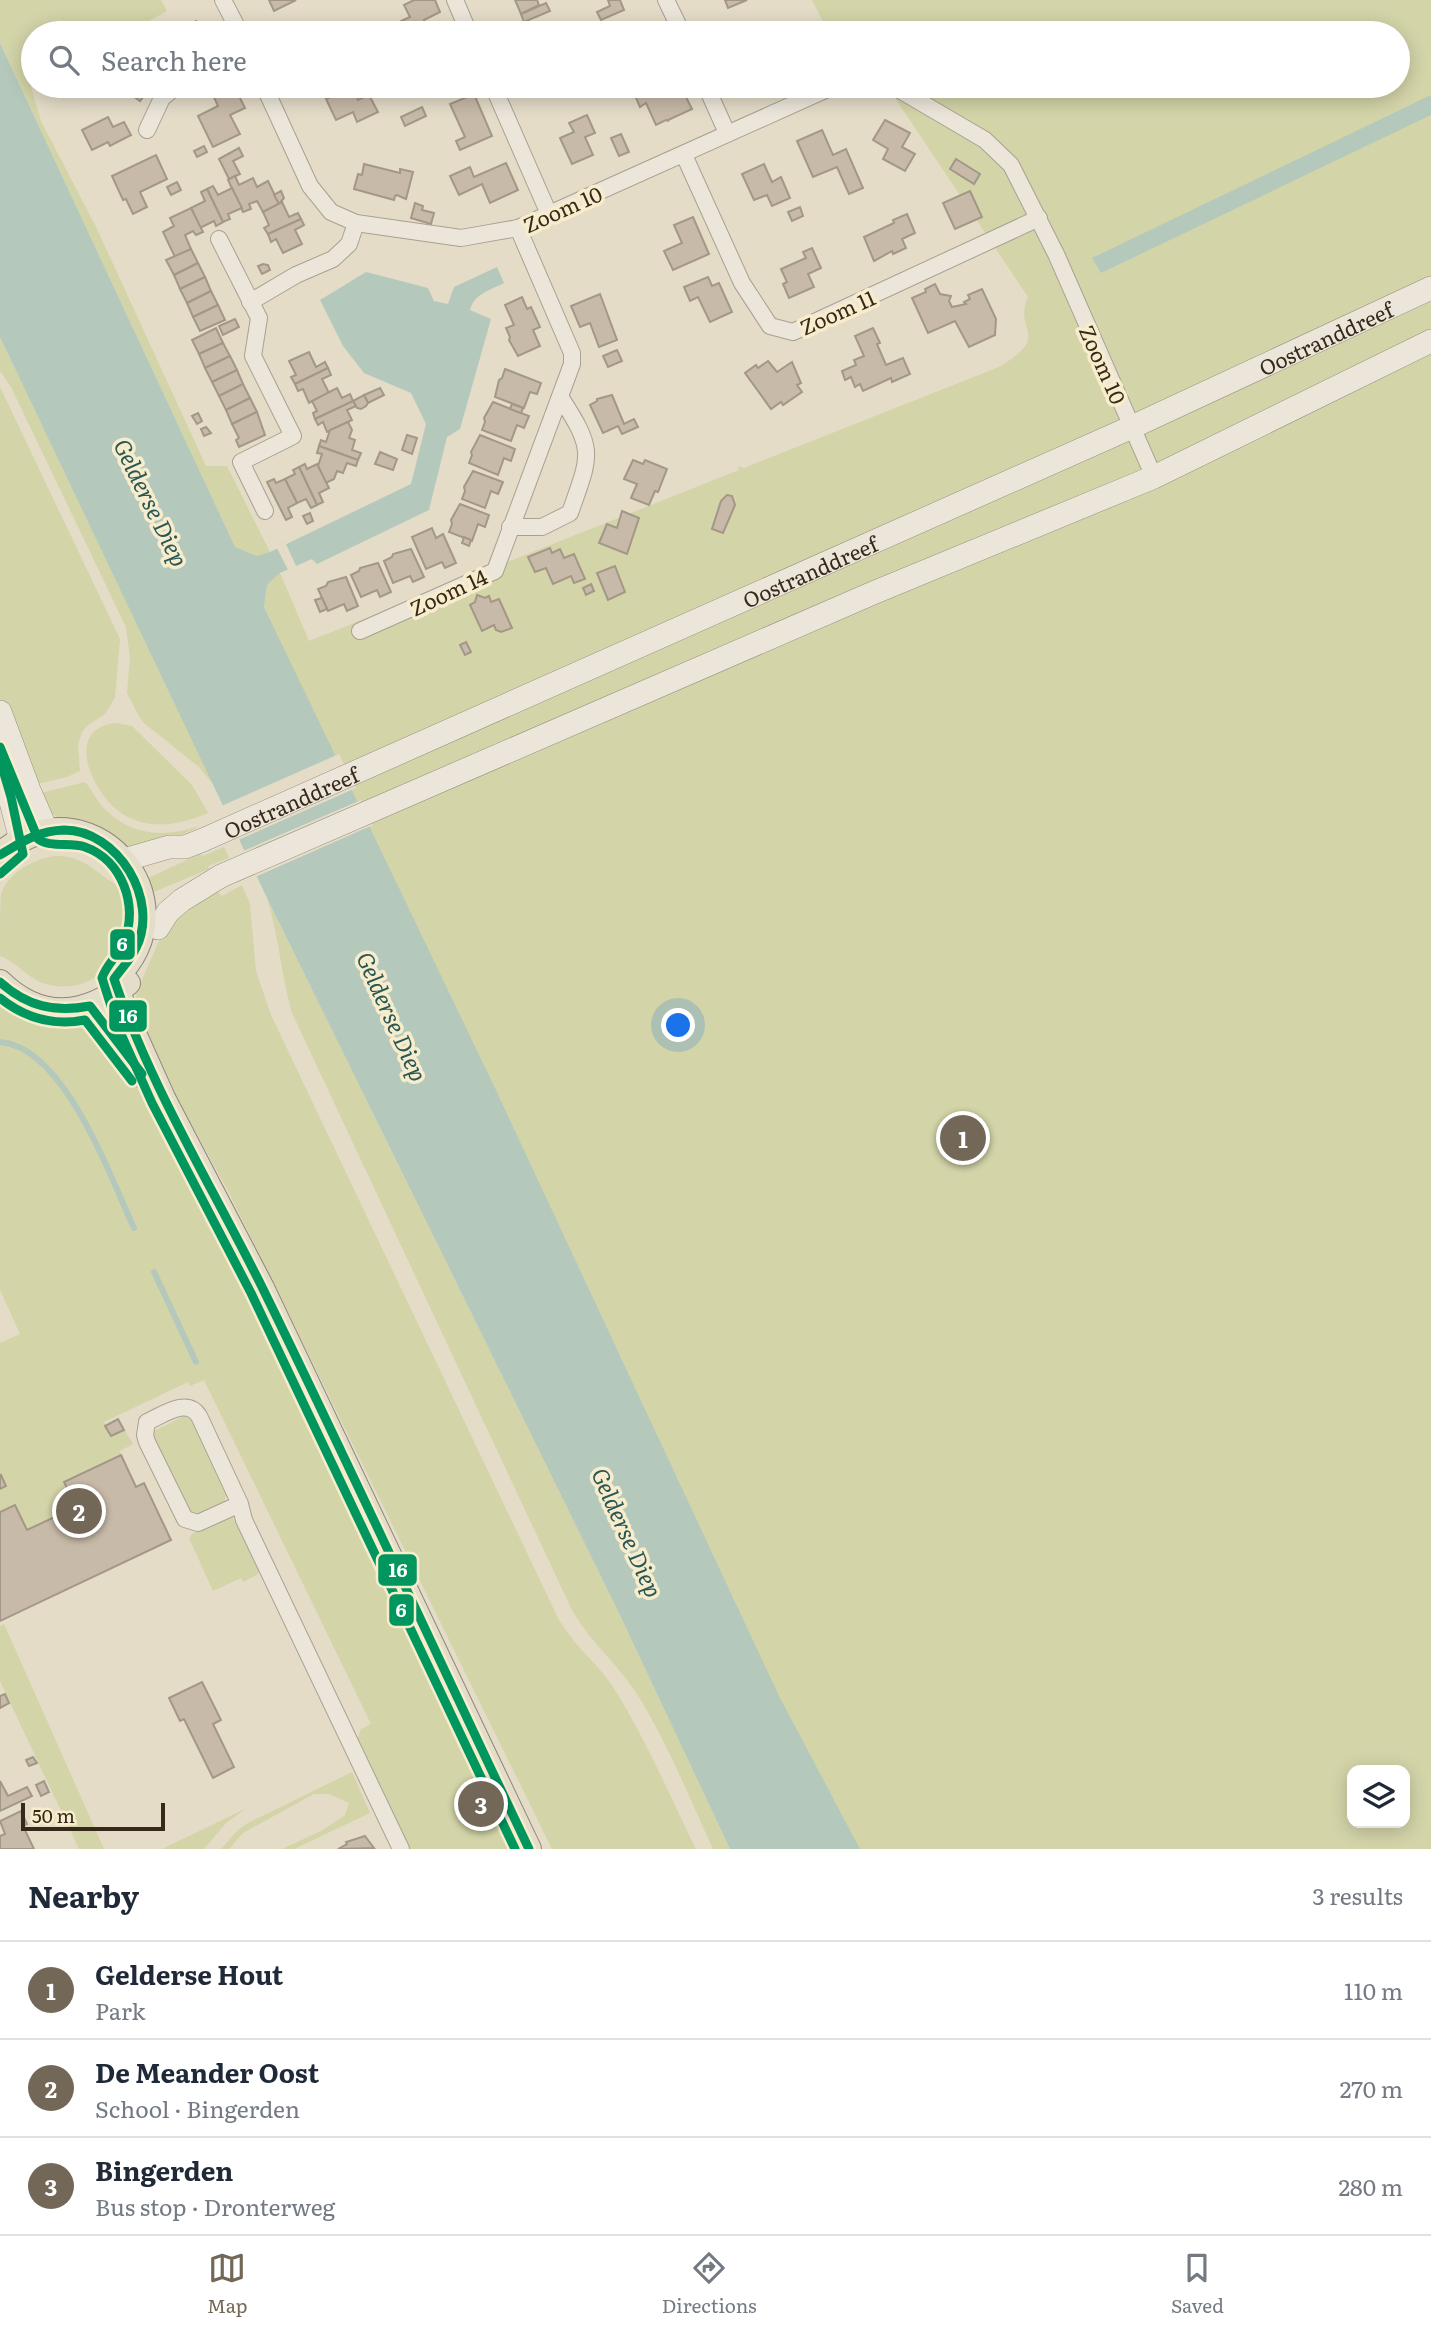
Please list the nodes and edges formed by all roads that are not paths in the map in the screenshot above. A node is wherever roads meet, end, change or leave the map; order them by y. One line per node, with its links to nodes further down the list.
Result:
1 (223, 0): 4 (street)
2 (455, 0): 5 (street)
3 (666, 0): 6 (street)
4 (234, 21)
5 (464, 21)
6 (676, 21)
7 (162, 98): 13 (street)
8 (269, 98): 18 (street, Zoom 10)
9 (497, 98): 16 (street)
10 (711, 98): 14 (street)
11 (807, 98): 14 (street, Zoom 10)
12 (913, 98): 17 (street, Zoom 10)
13 (147, 130)
14 (727, 133): 15 (street, Zoom 10)
15 (684, 155): 16 (street, Zoom 10); 17 (street, Zoom 11)
16 (549, 214): 19 (street, Zoom 10)
17 (1039, 218): 25 (street, Zoom 10)
18 (356, 223): 19 (street, Zoom 10); 22 (street)
19 (518, 228): 24 (street, Zoom 14)
20 (219, 239): 22 (street)
21 (1431, 288): 25 (main road, Oostranddreef)
22 (250, 302): 27 (street)
23 (1431, 341): 26 (main road, Oostranddreef)
24 (561, 398): 28 (street, Zoom 14); 28 (street)
25 (1132, 426): 26 (street, Zoom 10); 34 (main road, Oostranddreef)
26 (1154, 477): 36 (main road, Oostranddreef)
27 (265, 511)
28 (510, 527): 29 (street, Zoom 14)
29 (360, 631)
30 (0, 712): 32 (main road)
31 (0, 760): 33 (main road)
32 (47, 831): 33 (main road); 34 (main road)
33 (15, 850): 34 (main road); 35 (main road)
34 (129, 867): 36 (main road)
35 (0, 874)
36 (151, 920): 39 (main road)
37 (0, 969): 39 (main road)
38 (0, 982): 40 (main road)
39 (115, 986): 40 (main road); 41 (main road)
40 (90, 1006): 41 (main road)
41 (163, 1098): 44 (main road)
42 (240, 1504): 42 (street); 43 (street)
43 (401, 1849)
44 (528, 1849)

